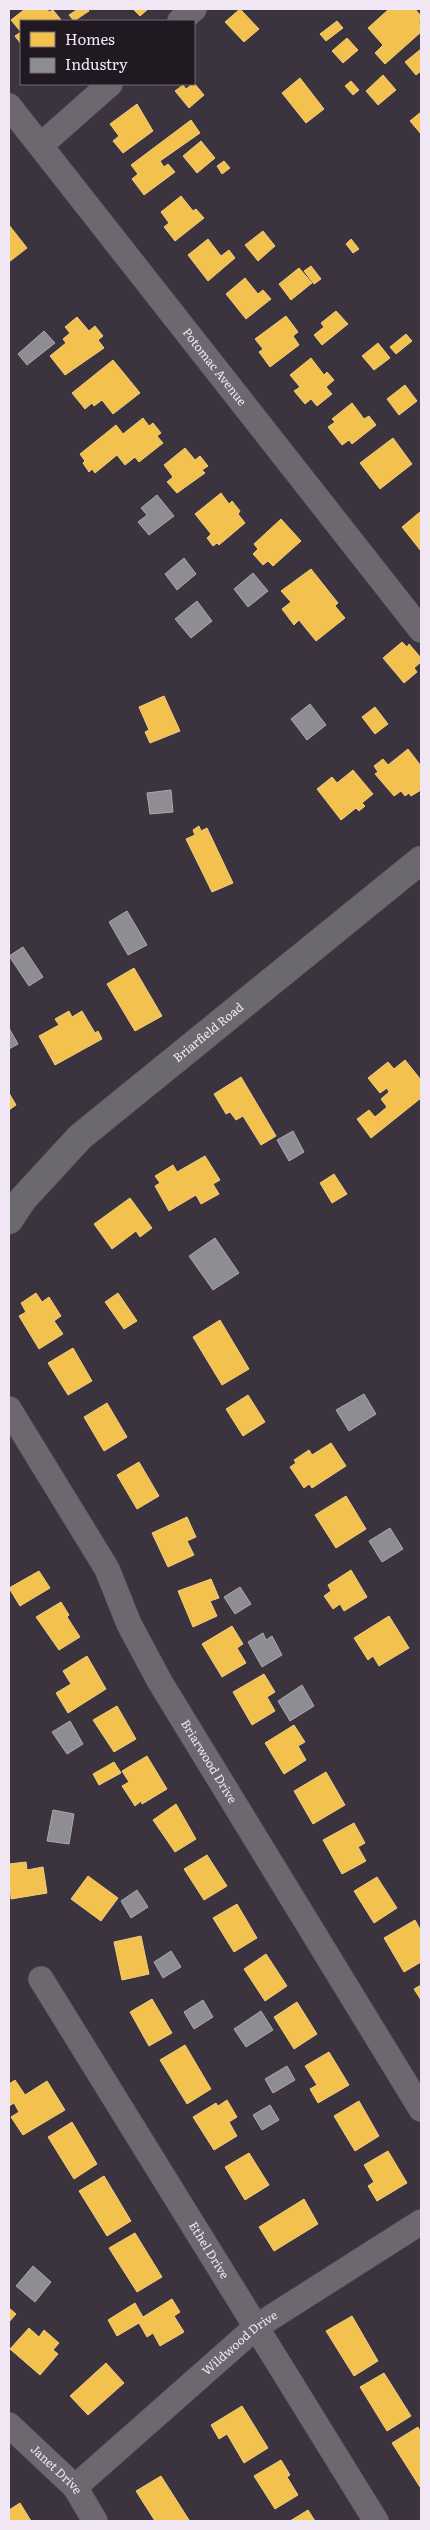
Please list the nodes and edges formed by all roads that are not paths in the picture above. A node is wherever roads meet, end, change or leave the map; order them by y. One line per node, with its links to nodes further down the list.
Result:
1 (194, 9): 2 (street)
2 (181, 20)
3 (109, 85): 5 (street)
4 (9, 106): 5 (street, Potomac Avenue)
5 (41, 145): 6 (street, Potomac Avenue)
6 (421, 630)
7 (421, 860): 8 (main road, Briarfield Road)
8 (9, 1220)
9 (9, 1409): 11 (street, Briarwood Drive)
10 (41, 1979): 13 (street, Ethel Drive)
11 (421, 2109)
12 (421, 2222): 13 (street, Wildwood Drive)
13 (256, 2326): 15 (street, Wildwood Drive); 17 (street, Ethel Drive)
14 (9, 2425): 15 (street, Janet Drive)
15 (75, 2487): 16 (street, Janet Drive)
16 (94, 2521)
17 (376, 2521)

